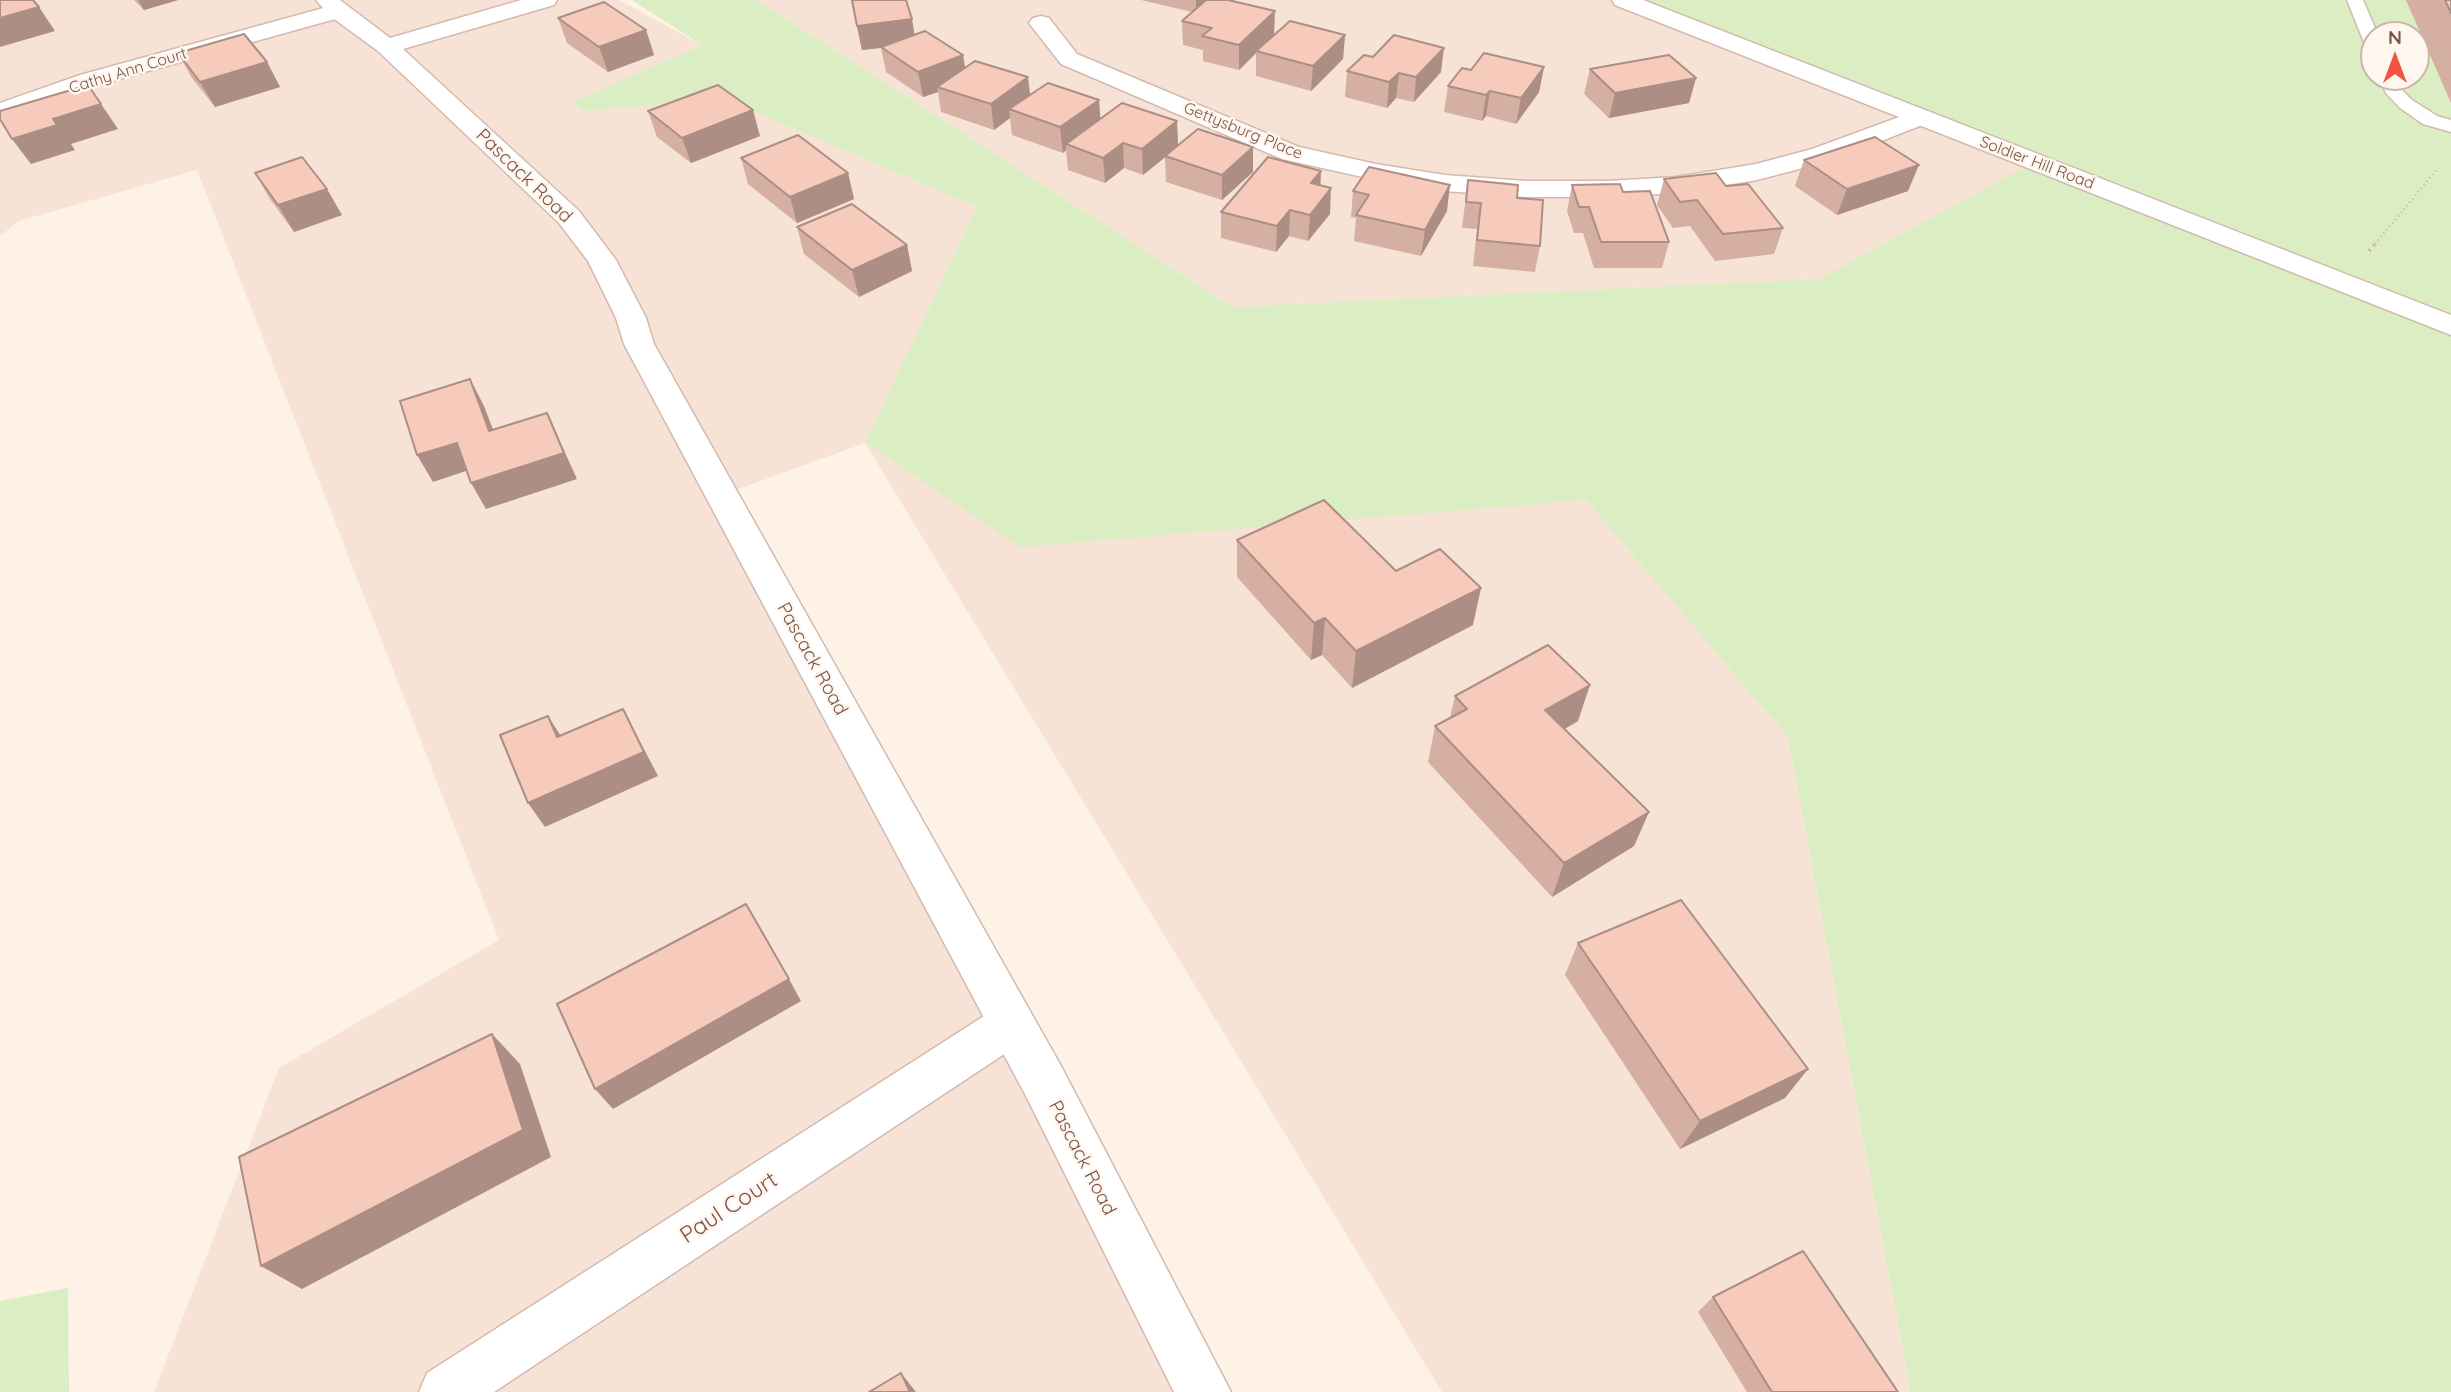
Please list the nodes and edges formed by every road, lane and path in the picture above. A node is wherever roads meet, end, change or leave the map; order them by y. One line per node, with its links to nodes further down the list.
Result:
1 (546, 0): 7 (street)
2 (1623, 0): 10 (street, Soldier Hill Road)
3 (2355, 0): 5 (lane)
4 (333, 6): 7 (street, Pascack Road); 9 (street, Cathy Ann Court)
5 (2364, 21)
6 (1041, 23): 10 (street, Gettysburg Place)
7 (386, 46): 15 (street, Pascack Road)
8 (2394, 91): 11 (lane)
9 (0, 111)
10 (1921, 117): 14 (street, Soldier Hill Road)
11 (2451, 126)
12 (2438, 168): 13 (path)
13 (2369, 252)
14 (2451, 326)
15 (1011, 1024): 16 (street, Paul Court); 17 (street, Pascack Road)
16 (446, 1392)
17 (1204, 1392)

